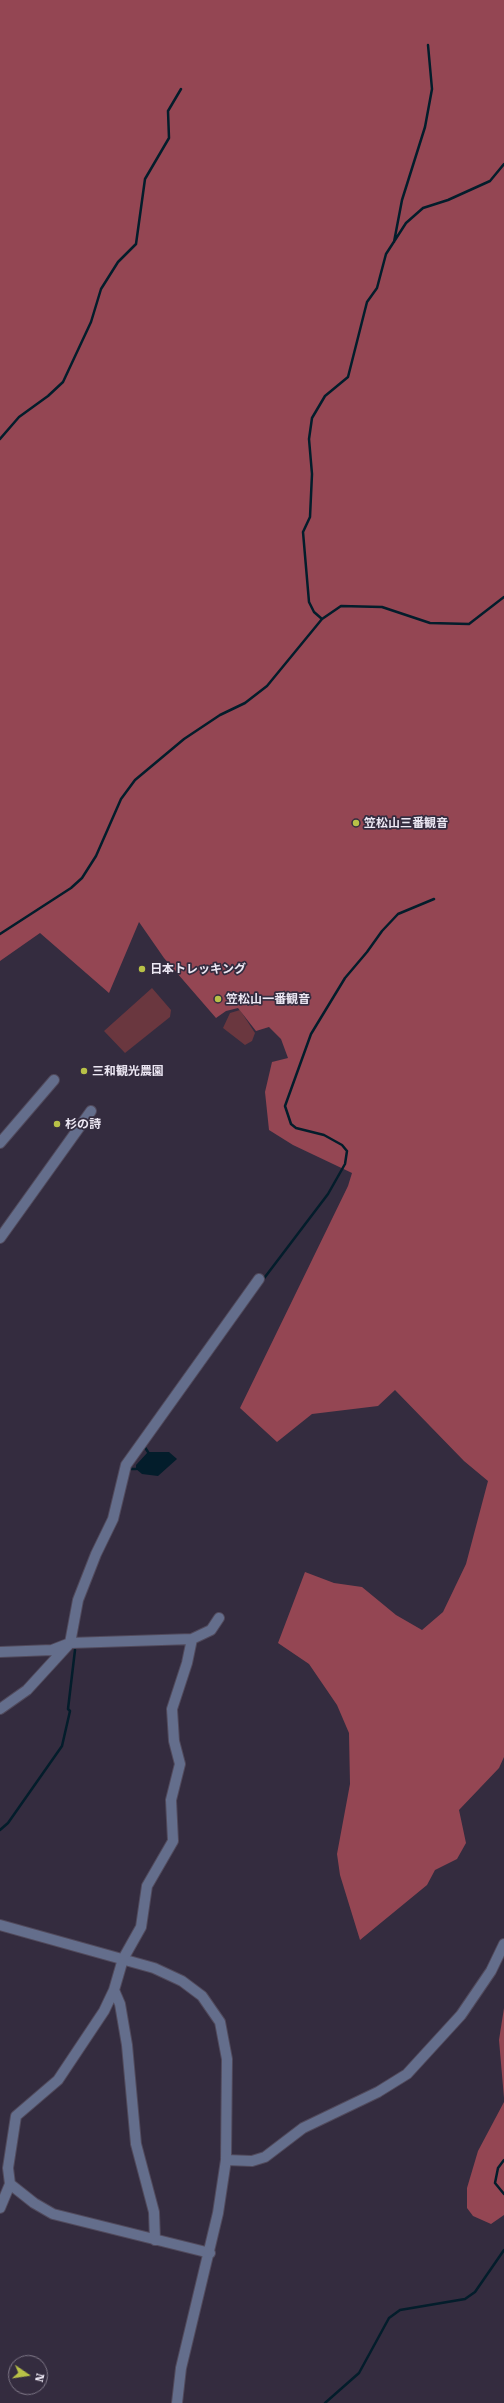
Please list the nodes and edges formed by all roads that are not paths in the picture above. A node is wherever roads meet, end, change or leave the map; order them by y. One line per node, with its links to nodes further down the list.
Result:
1 (54, 1080): 3 (street)
2 (91, 1111): 4 (street)
3 (0, 1143)
4 (0, 1237)
5 (259, 1279): 8 (street)
6 (219, 1618): 7 (street)
7 (192, 1639): 8 (street); 13 (street)
8 (70, 1643): 9 (street); 10 (street)
9 (0, 1652)
10 (0, 1709)
11 (0, 1925): 13 (street)
12 (504, 1944): 15 (street)
13 (123, 1959): 14 (street); 15 (street)
14 (114, 1990): 16 (street); 19 (street)
15 (226, 2160): 20 (street)
16 (4, 2166): 17 (street)
17 (10, 2184): 18 (street); 19 (street)
18 (0, 2208)
19 (155, 2240): 20 (street)
20 (210, 2253): 21 (street)
21 (177, 2403)

